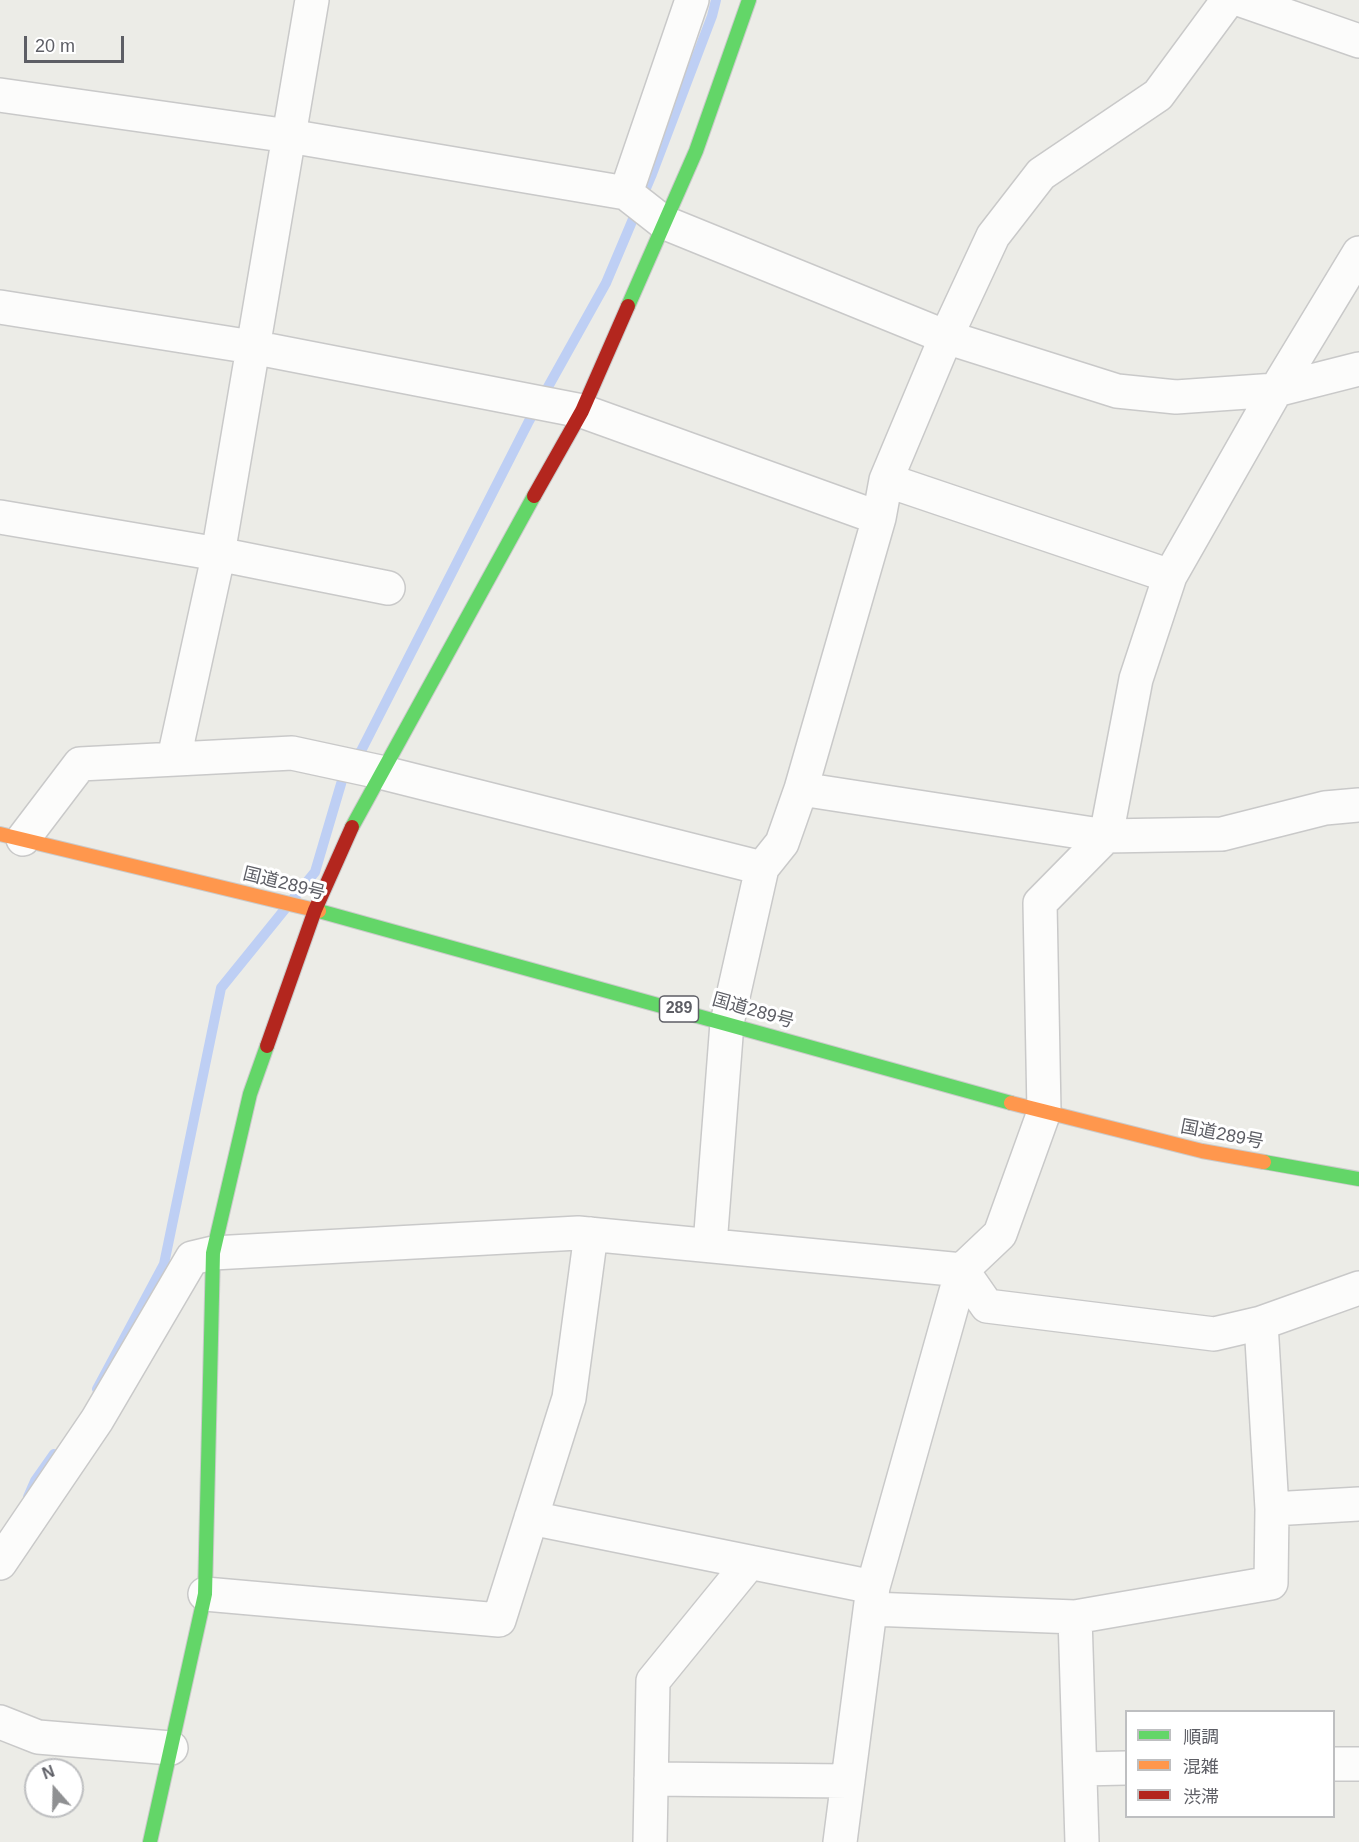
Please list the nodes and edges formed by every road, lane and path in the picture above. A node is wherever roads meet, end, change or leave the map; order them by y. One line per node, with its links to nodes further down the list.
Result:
1 (312, 0): 8 (street)
2 (692, 0): 9 (street)
3 (749, 0): 10 (main road)
4 (1228, 0): 13 (street)
5 (1241, 0): 6 (street)
6 (1359, 41)
7 (0, 95): 8 (street)
8 (290, 136): 9 (street); 14 (street)
9 (626, 193): 10 (street)
10 (663, 222): 13 (street); 17 (main road)
11 (1359, 253): 16 (street)
12 (0, 307): 14 (street)
13 (946, 337): 16 (street); 18 (street)
14 (252, 347): 17 (street); 21 (street)
15 (1359, 369): 16 (street)
16 (1276, 390): 22 (street)
17 (582, 411): 20 (street); 25 (main road)
18 (886, 480): 20 (street); 22 (street)
19 (0, 517): 21 (street)
20 (879, 518): 26 (street)
21 (218, 554): 23 (street); 24 (street)
22 (1170, 576): 28 (street)
23 (388, 588)
24 (174, 759): 25 (street); 29 (street)
25 (380, 772): 30 (street); 31 (main road)
26 (801, 789): 28 (street); 30 (street)
27 (1359, 805): 28 (street)
28 (1106, 836): 33 (street)
29 (12, 837): 31 (main road, 国道289号 / 289)
30 (762, 868): 32 (street)
31 (315, 910): 32 (main road, 国道289号 / 289); 37 (main road)
32 (727, 1023): 33 (main road, 国道289号 / 289); 36 (street)
33 (1044, 1112): 34 (main road, 国道289号 / 289); 38 (street)
34 (1359, 1179)
35 (591, 1234): 36 (street); 37 (street); 43 (street)
36 (710, 1245): 38 (street)
37 (213, 1253): 45 (street); 46 (main road)
38 (962, 1270): 40 (street); 47 (street)
39 (1359, 1288): 40 (street)
40 (1261, 1323): 42 (street)
41 (1359, 1504): 42 (street)
42 (1272, 1509): 48 (street)
43 (531, 1518): 44 (street); 46 (street)
44 (750, 1562): 47 (street); 55 (street)
45 (0, 1563)
46 (205, 1594): 50 (main road)
47 (872, 1598): 48 (street); 56 (street)
48 (1075, 1617): 54 (street)
49 (0, 1722): 50 (street)
50 (171, 1748): 57 (main road)
51 (1335, 1764): 52 (street)
52 (1359, 1764)
53 (1125, 1768): 54 (street)
54 (1081, 1769): 60 (street)
55 (651, 1779): 56 (street); 58 (street)
56 (848, 1781): 59 (street)
57 (150, 1842)
58 (650, 1842)
59 (840, 1842)
60 (1083, 1842)

